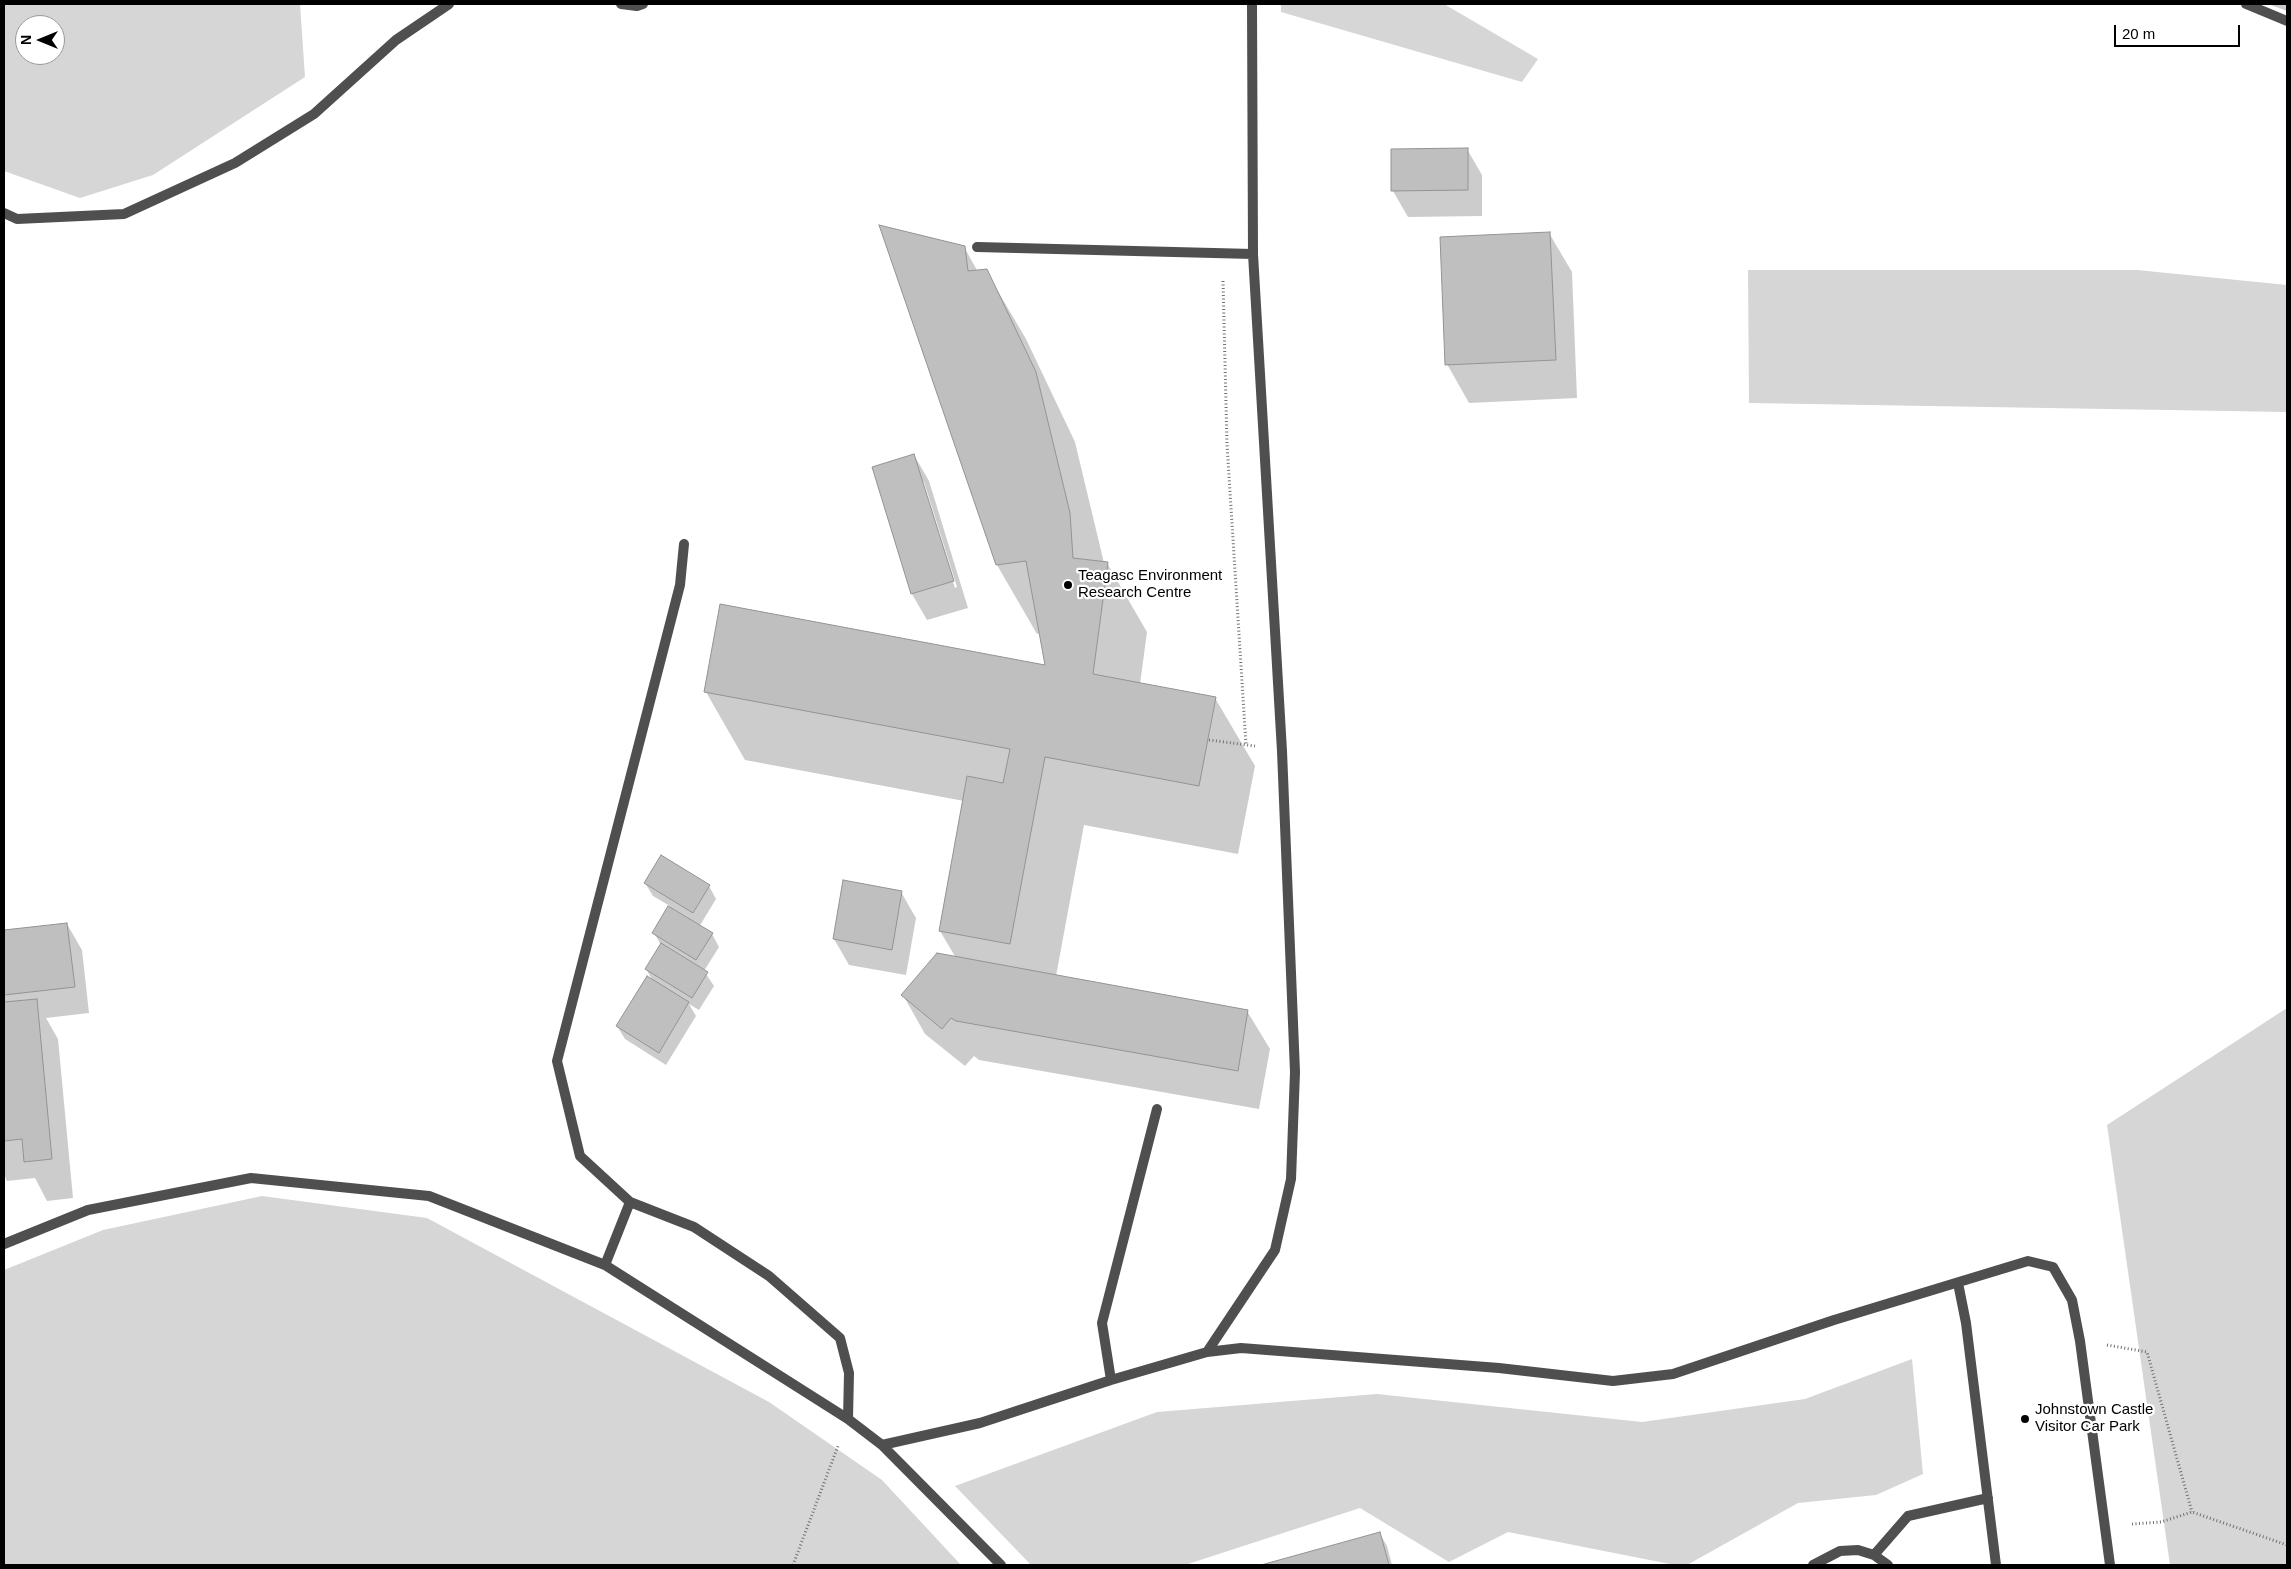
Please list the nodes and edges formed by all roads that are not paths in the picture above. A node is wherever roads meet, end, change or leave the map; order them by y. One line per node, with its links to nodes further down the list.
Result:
1 (449, 4): 7 (lane)
2 (621, 4): 3 (lane)
3 (643, 4)
4 (1252, 4): 9 (lane)
5 (2246, 4): 6 (lane)
6 (2287, 21)
7 (4, 213)
8 (976, 247): 9 (lane)
9 (1253, 254): 16 (lane)
10 (684, 544): 12 (lane)
11 (1157, 1109): 17 (lane)
12 (630, 1202): 14 (lane); 18 (lane)
13 (4, 1244): 14 (lane)
14 (604, 1265): 18 (lane)
15 (1958, 1283): 16 (lane); 20 (lane); 26 (lane)
16 (1207, 1352): 17 (lane)
17 (1111, 1380): 19 (lane)
18 (848, 1419): 19 (lane)
19 (882, 1445): 22 (lane)
20 (1988, 1498): 21 (lane); 25 (lane)
21 (1874, 1555): 23 (lane); 24 (lane)
22 (1001, 1565)
23 (1813, 1565)
24 (1888, 1565)
25 (1996, 1565)
26 (2110, 1565)

